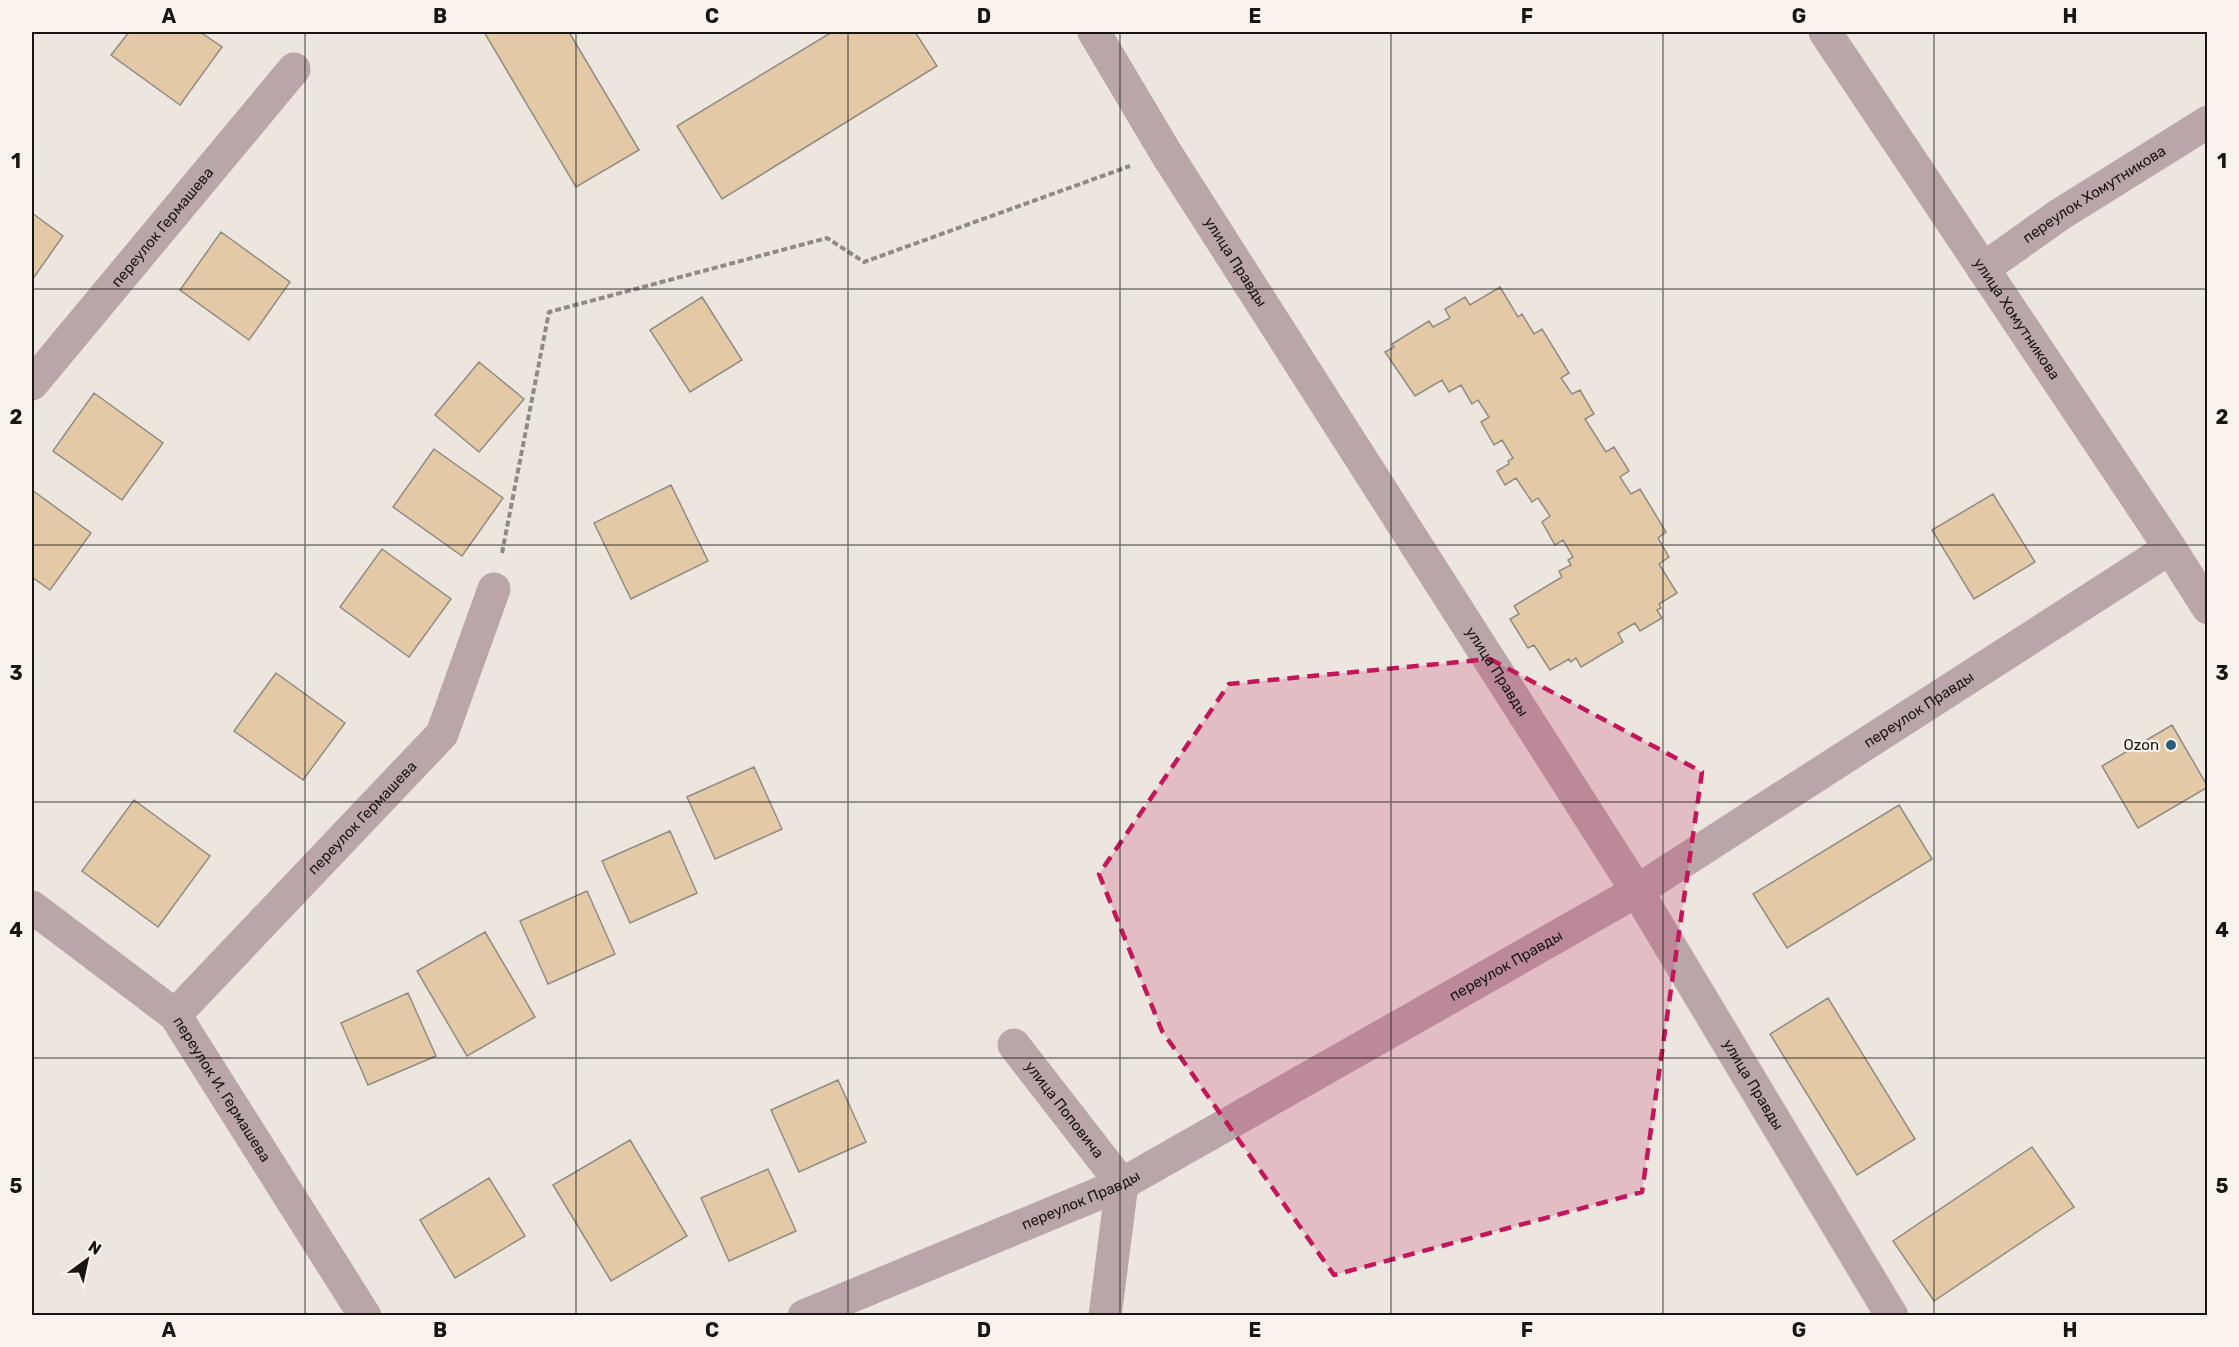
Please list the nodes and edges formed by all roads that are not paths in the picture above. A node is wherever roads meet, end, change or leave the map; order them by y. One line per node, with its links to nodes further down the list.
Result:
1 (1094, 32): 10 (street, улица Правды)
2 (1825, 32): 5 (street, улица Хомутникова)
3 (294, 69): 6 (street, переулок Гермашева)
4 (2208, 122): 5 (street, переулок Хомутникова)
5 (1983, 269): 7 (street, улица Хомутникова)
6 (32, 384)
7 (2170, 548): 9 (street, улица Хомутникова); 10 (street, переулок Правды)
8 (494, 590): 12 (street, переулок Гермашева)
9 (2208, 608)
10 (1637, 891): 14 (street, переулок Правды); 18 (street, улица Правды)
11 (32, 907): 12 (street, переулок И. Гермашева)
12 (175, 1015): 15 (street, переулок И. Гермашева)
13 (1014, 1045): 14 (street, улица Поповича)
14 (1122, 1184): 16 (street, переулок Правды); 17 (street)
15 (365, 1316)
16 (804, 1316)
17 (1105, 1316)
18 (1892, 1316)

